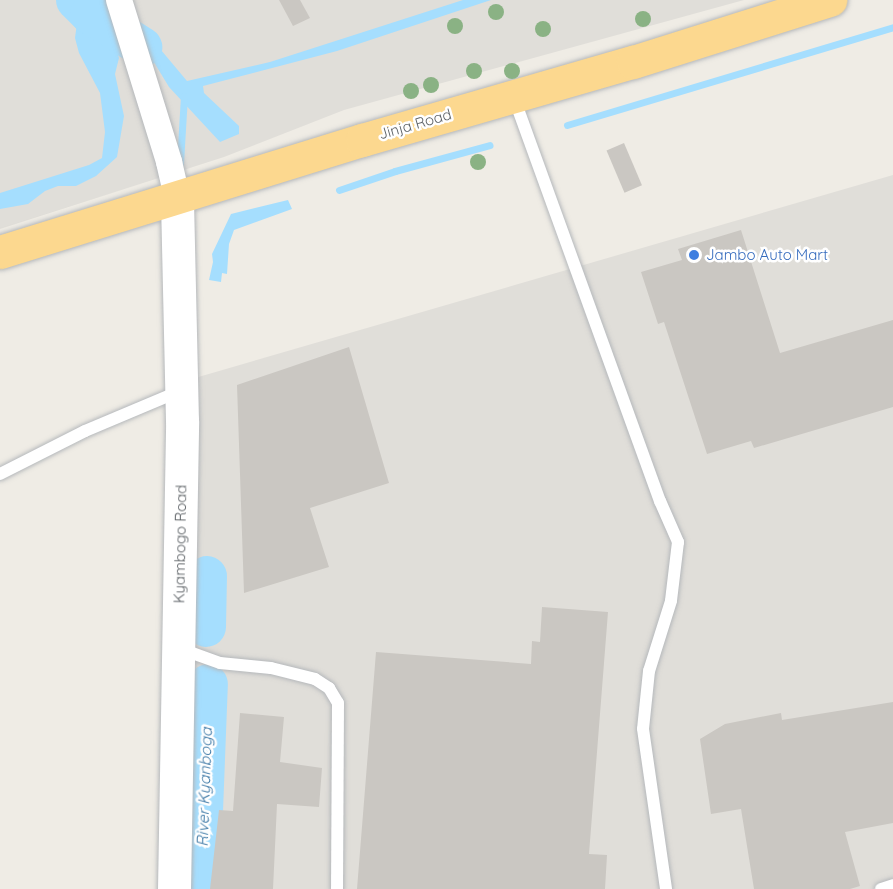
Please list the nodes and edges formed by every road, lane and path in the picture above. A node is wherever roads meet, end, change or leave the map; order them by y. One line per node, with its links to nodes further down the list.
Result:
1 (830, 0): 3 (highway, Jinja Road)
2 (121, 9): 4 (street)
3 (513, 97): 4 (highway, Jinja Road); 12 (lane)
4 (177, 198): 5 (highway, Jinja Road); 6 (street, Kyambogo Road)
5 (0, 252)
6 (181, 391): 7 (lane); 8 (street, Kyambogo Road)
7 (0, 474)
8 (178, 647): 10 (street, Kyambogo Road); 11 (lane)
9 (893, 885): 13 (lane)
10 (174, 889)
11 (337, 889)
12 (666, 889)
13 (881, 889)

